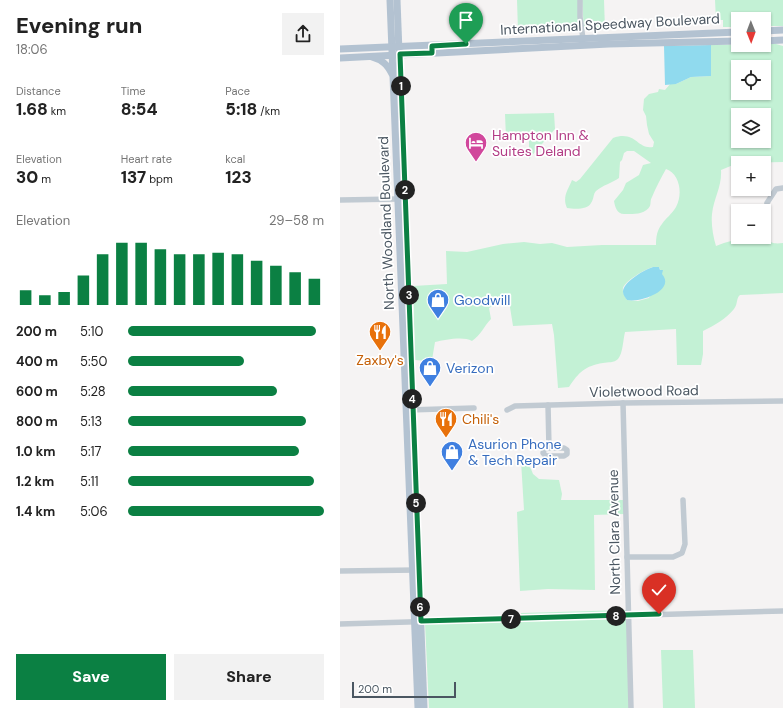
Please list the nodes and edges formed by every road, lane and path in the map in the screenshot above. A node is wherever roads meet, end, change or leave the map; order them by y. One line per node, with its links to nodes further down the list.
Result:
1 (390, 0): 4 (main road, North Woodland Boulevard)
2 (398, 0): 13 (main road, North Woodland Boulevard)
3 (580, 0): 6 (street)
4 (391, 28): 10 (main road); 12 (main road, North Woodland Boulevard)
5 (731, 32): 7 (main road, International Speedway Boulevard)
6 (583, 38): 7 (main road, International Speedway Boulevard); 9 (main road, International Speedway Boulevard)
7 (609, 41): 8 (main road, International Speedway Boulevard); 9 (main road, International Speedway Boulevard)
8 (731, 41)
9 (556, 43): 13 (main road, International Speedway Boulevard)
10 (372, 48): 11 (main road, International Speedway Boulevard); 12 (main road, International Speedway Boulevard)
11 (340, 49)
12 (392, 51): 13 (main road, International Speedway Boulevard); 14 (main road, International Speedway Boulevard); 16 (main road, North Woodland Boulevard)
13 (400, 51): 18 (main road, North Woodland Boulevard)
14 (368, 56): 15 (main road, International Speedway Boulevard); 16 (main road)
15 (340, 58)
16 (393, 76): 17 (main road, North Woodland Boulevard)
17 (395, 145): 18 (main road); 20 (main road, North Woodland Boulevard)
18 (404, 160): 23 (main road, North Woodland Boulevard)
19 (783, 188): 24 (street)
20 (397, 189): 21 (main road, North Woodland Boulevard); 23 (main road)
21 (397, 199): 22 (street); 25 (main road); 26 (main road, North Woodland Boulevard)
22 (340, 200)
23 (406, 200): 25 (main road, North Woodland Boulevard)
24 (767, 203)
25 (407, 234): 26 (main road, North Woodland Boulevard)
26 (406, 303): 31 (main road, North Woodland Boulevard); 31 (main road, North Woodland Boulevard)
27 (783, 401): 28 (street, Violetwood Road)
28 (623, 403): 29 (street, Violetwood Road); 35 (street, North Clara Avenue)
29 (548, 405): 32 (street, Violetwood Road); 33 (street)
30 (474, 408): 31 (street)
31 (409, 410): 36 (main road, North Woodland Boulevard)
32 (507, 410)
33 (549, 448)
34 (683, 500): 35 (street)
35 (627, 557): 39 (street, North Clara Avenue)
36 (416, 570): 37 (street); 40 (main road, North Woodland Boulevard)
37 (340, 571)
38 (783, 611): 39 (street)
39 (628, 615): 40 (street); 45 (street, North Clara Avenue)
40 (418, 621): 41 (street); 42 (main road, North Woodland Boulevard)
41 (340, 624)
42 (420, 675): 43 (main road, North Woodland Boulevard); 44 (main road, North Woodland Boulevard)
43 (418, 708)
44 (424, 708)
45 (631, 708)

